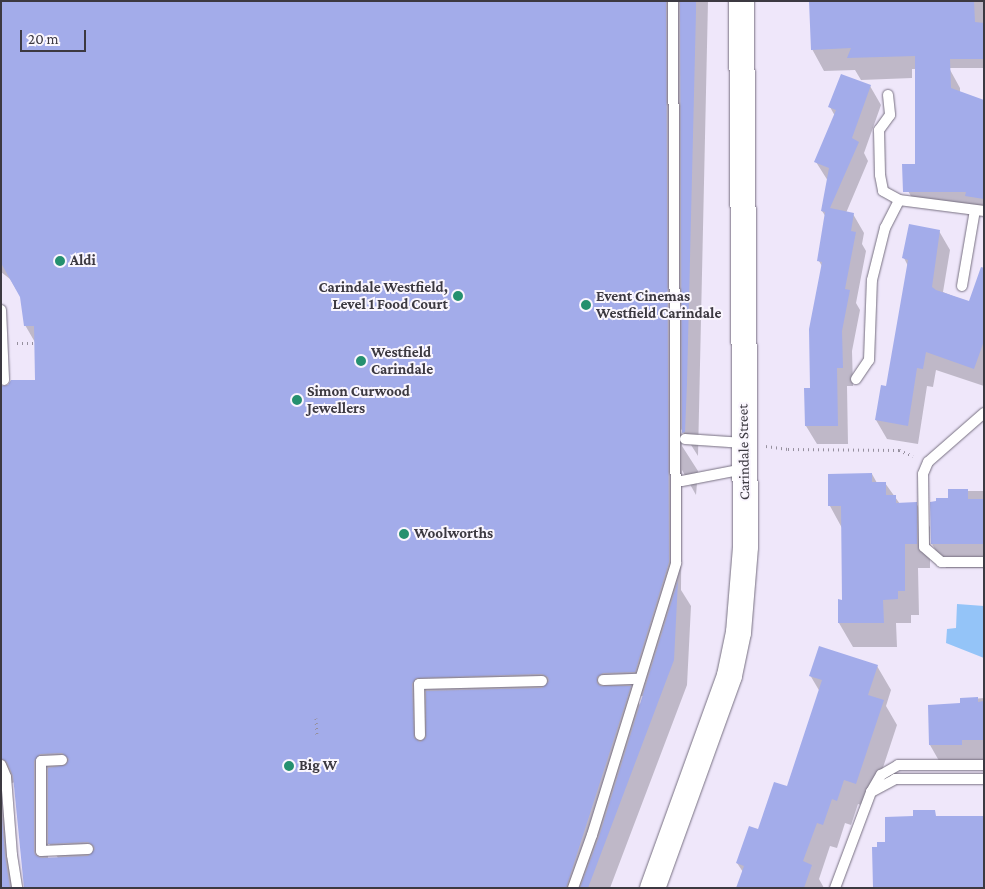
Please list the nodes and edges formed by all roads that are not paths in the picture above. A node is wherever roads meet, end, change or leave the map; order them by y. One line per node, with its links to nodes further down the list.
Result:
1 (674, 1): 16 (lane)
2 (741, 1): 12 (street, Carindale Street)
3 (888, 95): 4 (lane)
4 (899, 200): 5 (lane); 8 (lane)
5 (980, 210): 6 (lane)
6 (962, 286)
7 (1, 310): 9 (lane)
8 (856, 379)
9 (4, 380)
10 (984, 413): 15 (lane)
11 (685, 439): 12 (lane)
12 (744, 443): 13 (street, Carindale Street)
13 (744, 469): 14 (lane); 28 (street, Carindale Street)
14 (682, 481)
15 (984, 562)
16 (640, 679): 17 (lane); 27 (lane)
17 (603, 680)
18 (542, 682): 19 (lane)
19 (420, 735)
20 (62, 760): 25 (lane, bridge)
21 (1, 765): 26 (lane)
22 (984, 765): 24 (lane)
23 (984, 779): 24 (lane)
24 (871, 792): 29 (lane)
25 (88, 849)
26 (17, 888)
27 (573, 888)
28 (652, 888)
29 (835, 888)

